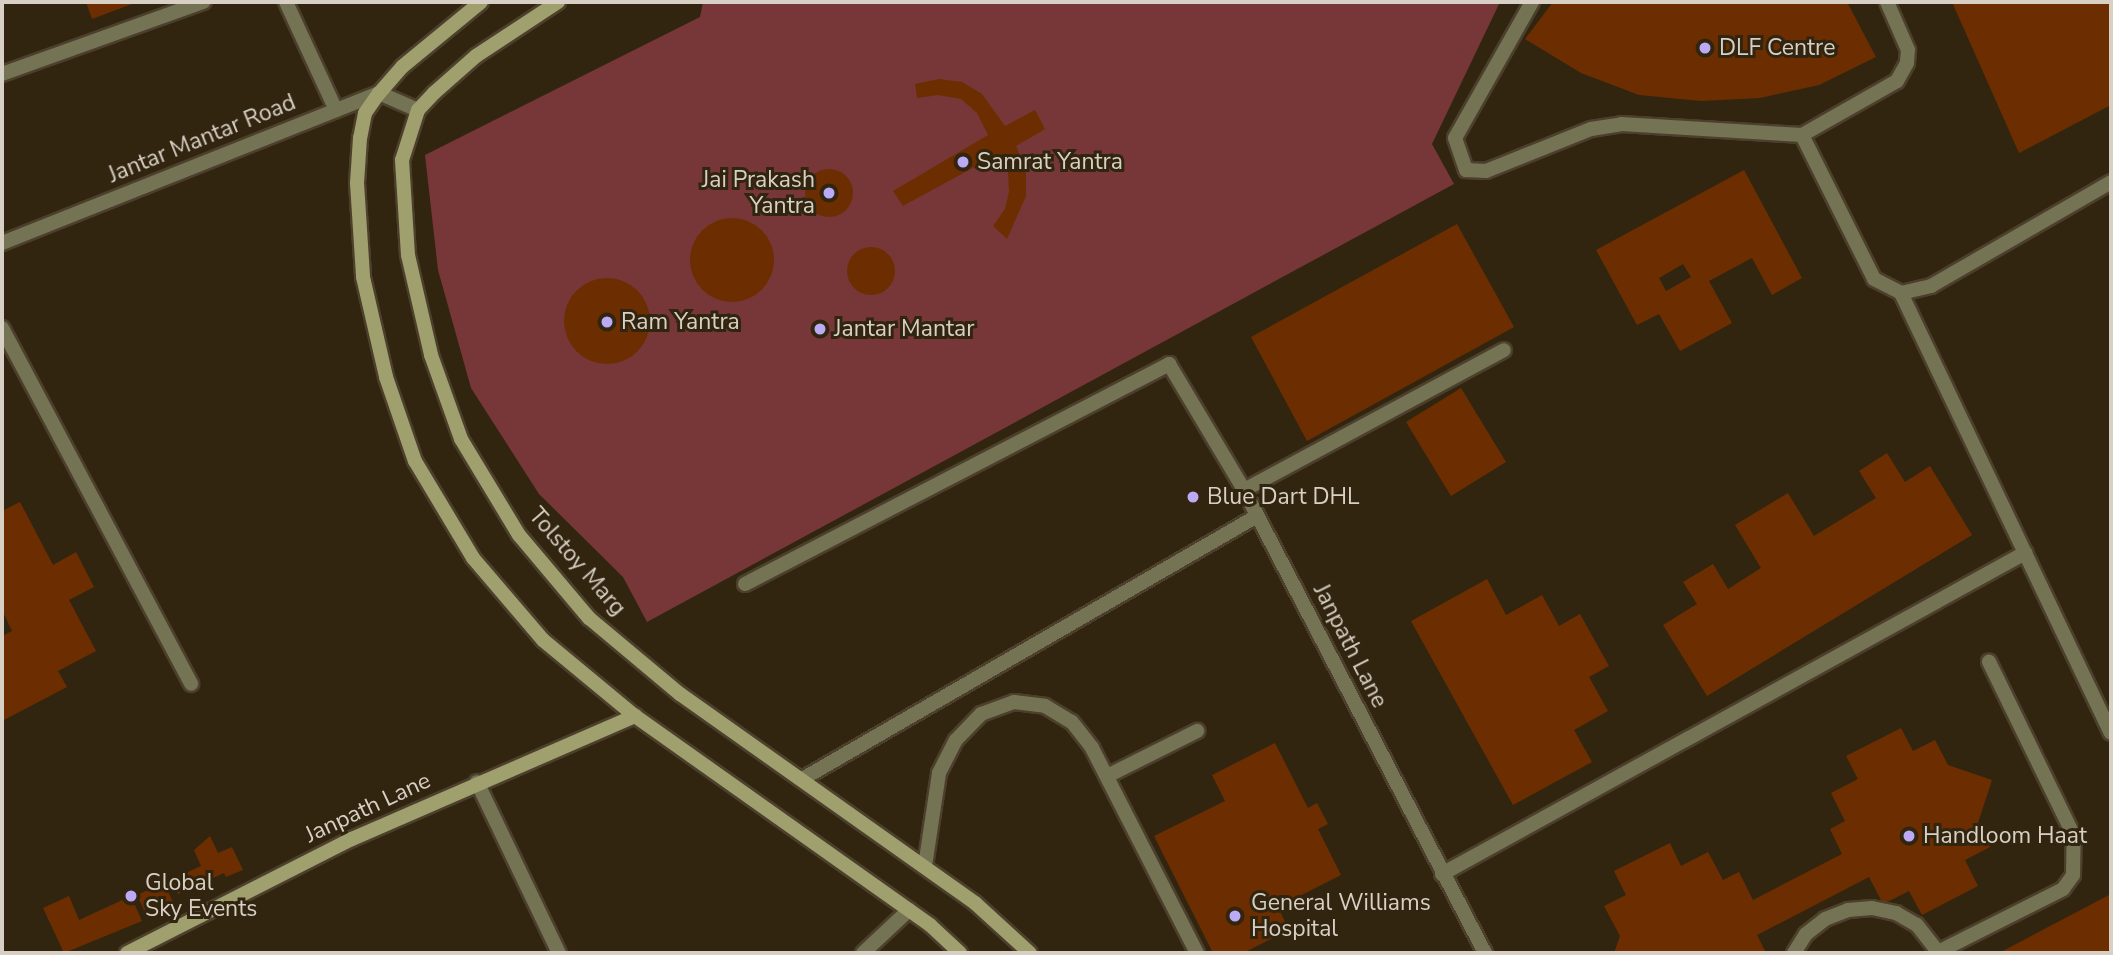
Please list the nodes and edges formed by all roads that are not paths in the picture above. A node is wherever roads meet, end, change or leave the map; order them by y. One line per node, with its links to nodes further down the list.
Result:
1 (286, 2): 9 (street)
2 (481, 2): 8 (main road)
3 (558, 2): 10 (main road, Tolstoy Marg)
4 (1532, 2): 11 (street)
5 (1887, 2): 11 (street)
6 (194, 3): 7 (street)
7 (2, 74)
8 (379, 93): 9 (street, Jantar Mantar Road); 10 (street); 23 (main road)
9 (335, 110): 13 (street, Jantar Mantar Road)
10 (418, 110): 27 (main road, Tolstoy Marg)
11 (1802, 135): 14 (street)
12 (2111, 181): 14 (street)
13 (2, 243)
14 (1901, 293): 19 (street)
15 (2, 328): 22 (street)
16 (1504, 350): 17 (street)
17 (1244, 490): 18 (street, Janpath Lane); 20 (street, Janpath Lane)
18 (1257, 516): 27 (street); 30 (street, Janpath Lane)
19 (2025, 553): 25 (street); 30 (street)
20 (745, 584)
21 (1989, 662): 40 (street)
22 (191, 684)
23 (635, 716): 28 (main road, Janpath Lane); 31 (main road)
24 (1197, 731): 26 (street)
25 (2111, 733)
26 (1107, 776): 29 (street); 37 (street)
27 (804, 778): 29 (main road, Tolstoy Marg)
28 (477, 782): 32 (main road, Janpath Lane); 33 (street)
29 (925, 866): 36 (main road, Tolstoy Marg)
30 (1442, 874): 38 (street, Janpath Lane)
31 (909, 910): 34 (street); 35 (main road)
32 (127, 953)
33 (559, 953)
34 (863, 953)
35 (960, 953)
36 (1030, 953)
37 (1197, 953)
38 (1485, 953)
39 (1794, 953): 40 (street)
40 (1937, 953)

